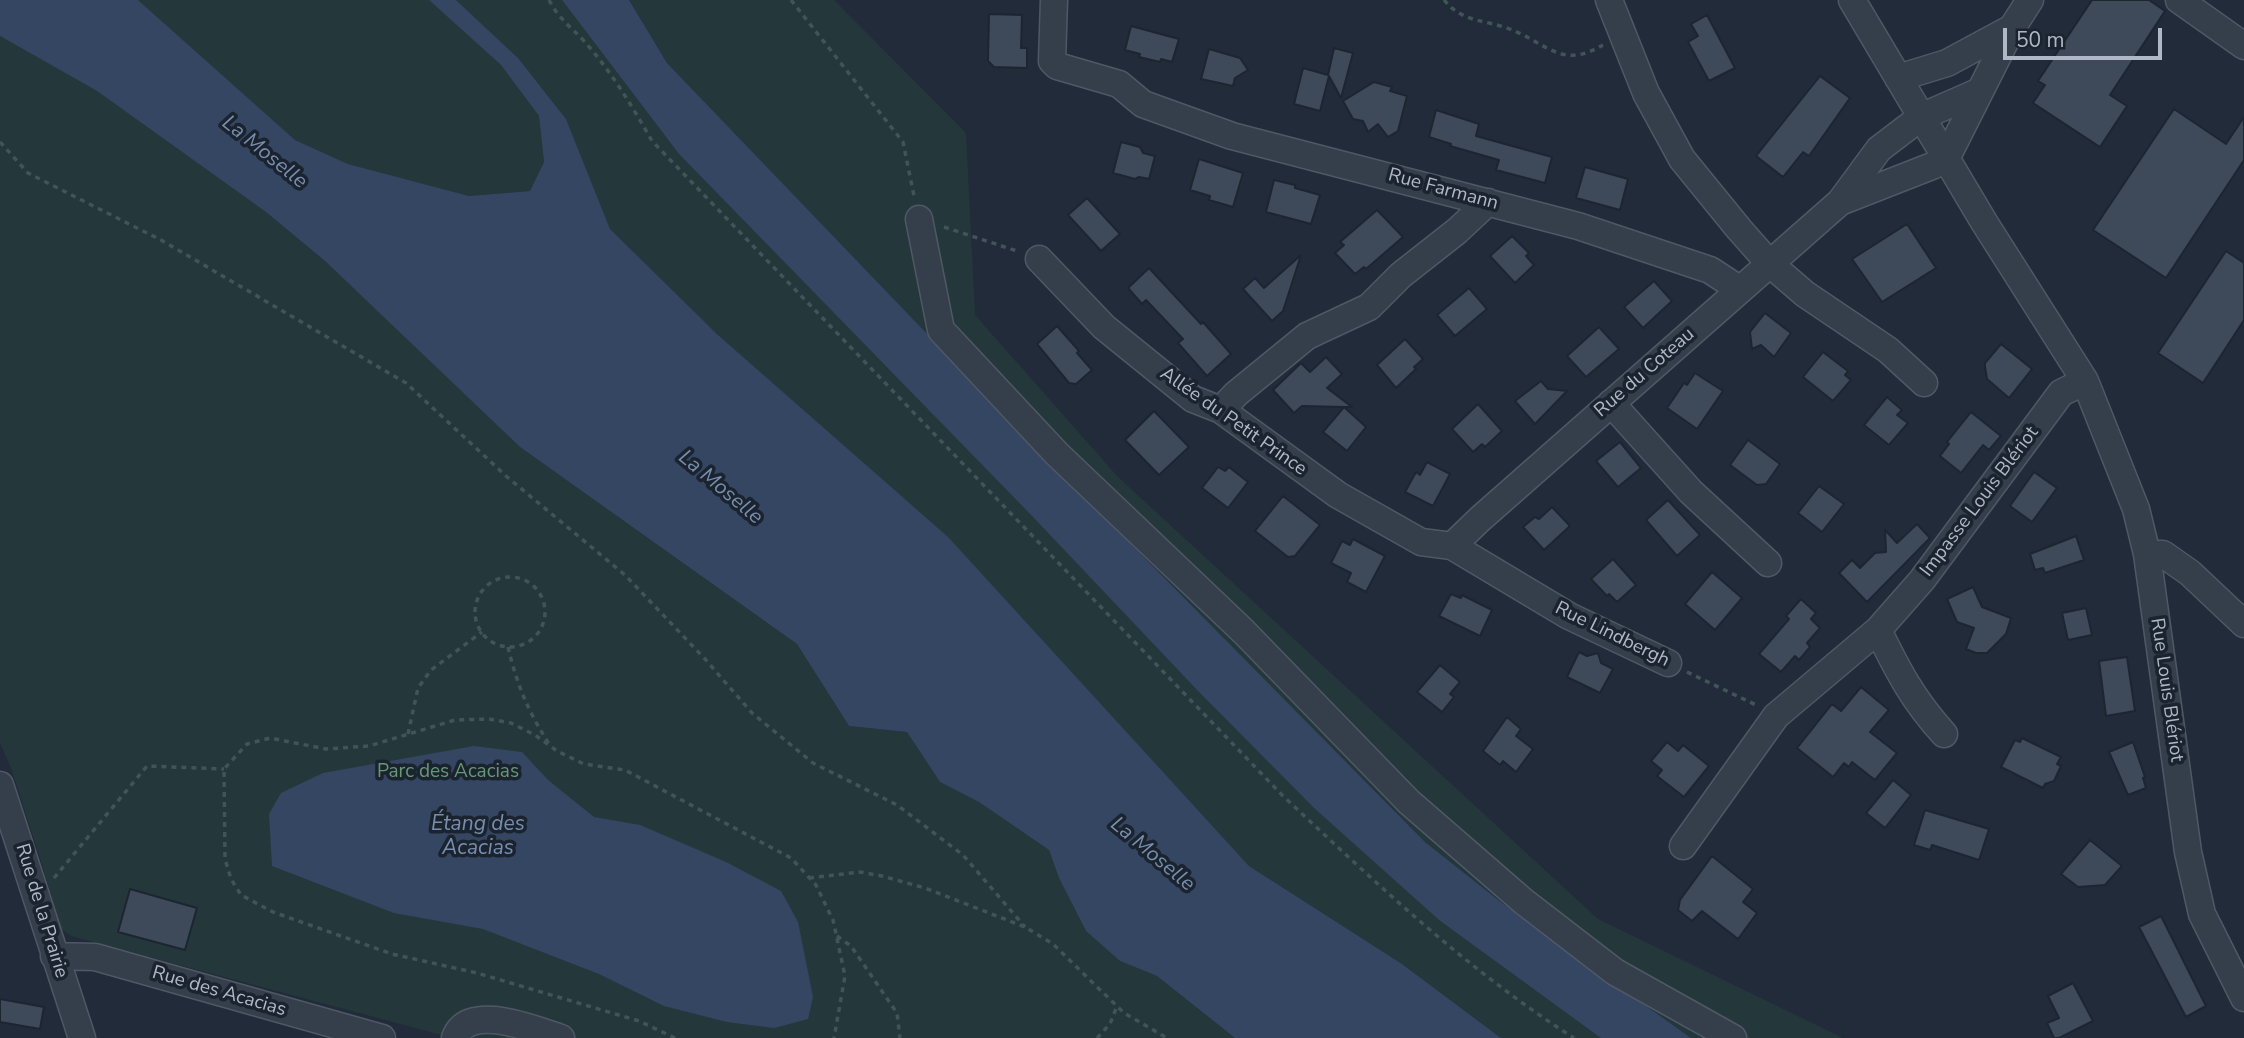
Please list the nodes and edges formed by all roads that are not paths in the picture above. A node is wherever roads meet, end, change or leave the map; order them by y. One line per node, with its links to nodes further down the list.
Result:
1 (1054, 0): 12 (street, Rue Farmann)
2 (1609, 0): 16 (street)
3 (1852, 0): 8 (street, Rue Louis Blériot)
4 (2030, 0): 6 (street)
5 (2179, 0): 7 (street)
6 (2012, 28): 8 (street); 9 (street)
7 (2244, 46)
8 (1898, 78): 10 (street, Rue Louis Blériot)
9 (1978, 92): 10 (street, Rue du Coteau); 11 (street)
10 (1921, 117): 11 (street, Rue Louis Blériot); 13 (street, Rue du Coteau)
11 (1946, 159): 13 (street, Rue du Coteau); 18 (street, Rue Louis Blériot)
12 (1488, 202): 17 (street, Rue Farmann); 21 (street)
13 (1840, 202): 16 (street, Rue du Coteau)
14 (919, 219): 37 (street)
15 (1039, 259): 21 (street, Allée du Petit Prince)
16 (1769, 263): 17 (street, Rue du Coteau); 19 (street)
17 (1739, 289): 20 (street, Rue du Coteau)
18 (2085, 382): 23 (street, Rue Louis Blériot); 26 (street, Impasse Louis Blériot)
19 (1924, 383)
20 (1611, 402): 22 (street, Rue du Coteau); 24 (street)
21 (1222, 410): 22 (street, Allée du Petit Prince)
22 (1452, 546): 27 (street, Rue Lindbergh)
23 (2147, 554): 25 (street); 32 (street, Rue Louis Blériot)
24 (1768, 563)
25 (2244, 624)
26 (1878, 630): 28 (street); 30 (street, Impasse Louis Blériot)
27 (1668, 663)
28 (1944, 734)
29 (0, 785): 31 (street, Rue de la Prairie)
30 (1683, 846)
31 (54, 956): 33 (street, Rue de la Prairie); 34 (street, Rue des Acacias)
32 (2244, 998)
33 (82, 1038)
34 (382, 1038)
35 (455, 1038): 36 (street)
36 (561, 1038)
37 (1733, 1038)

